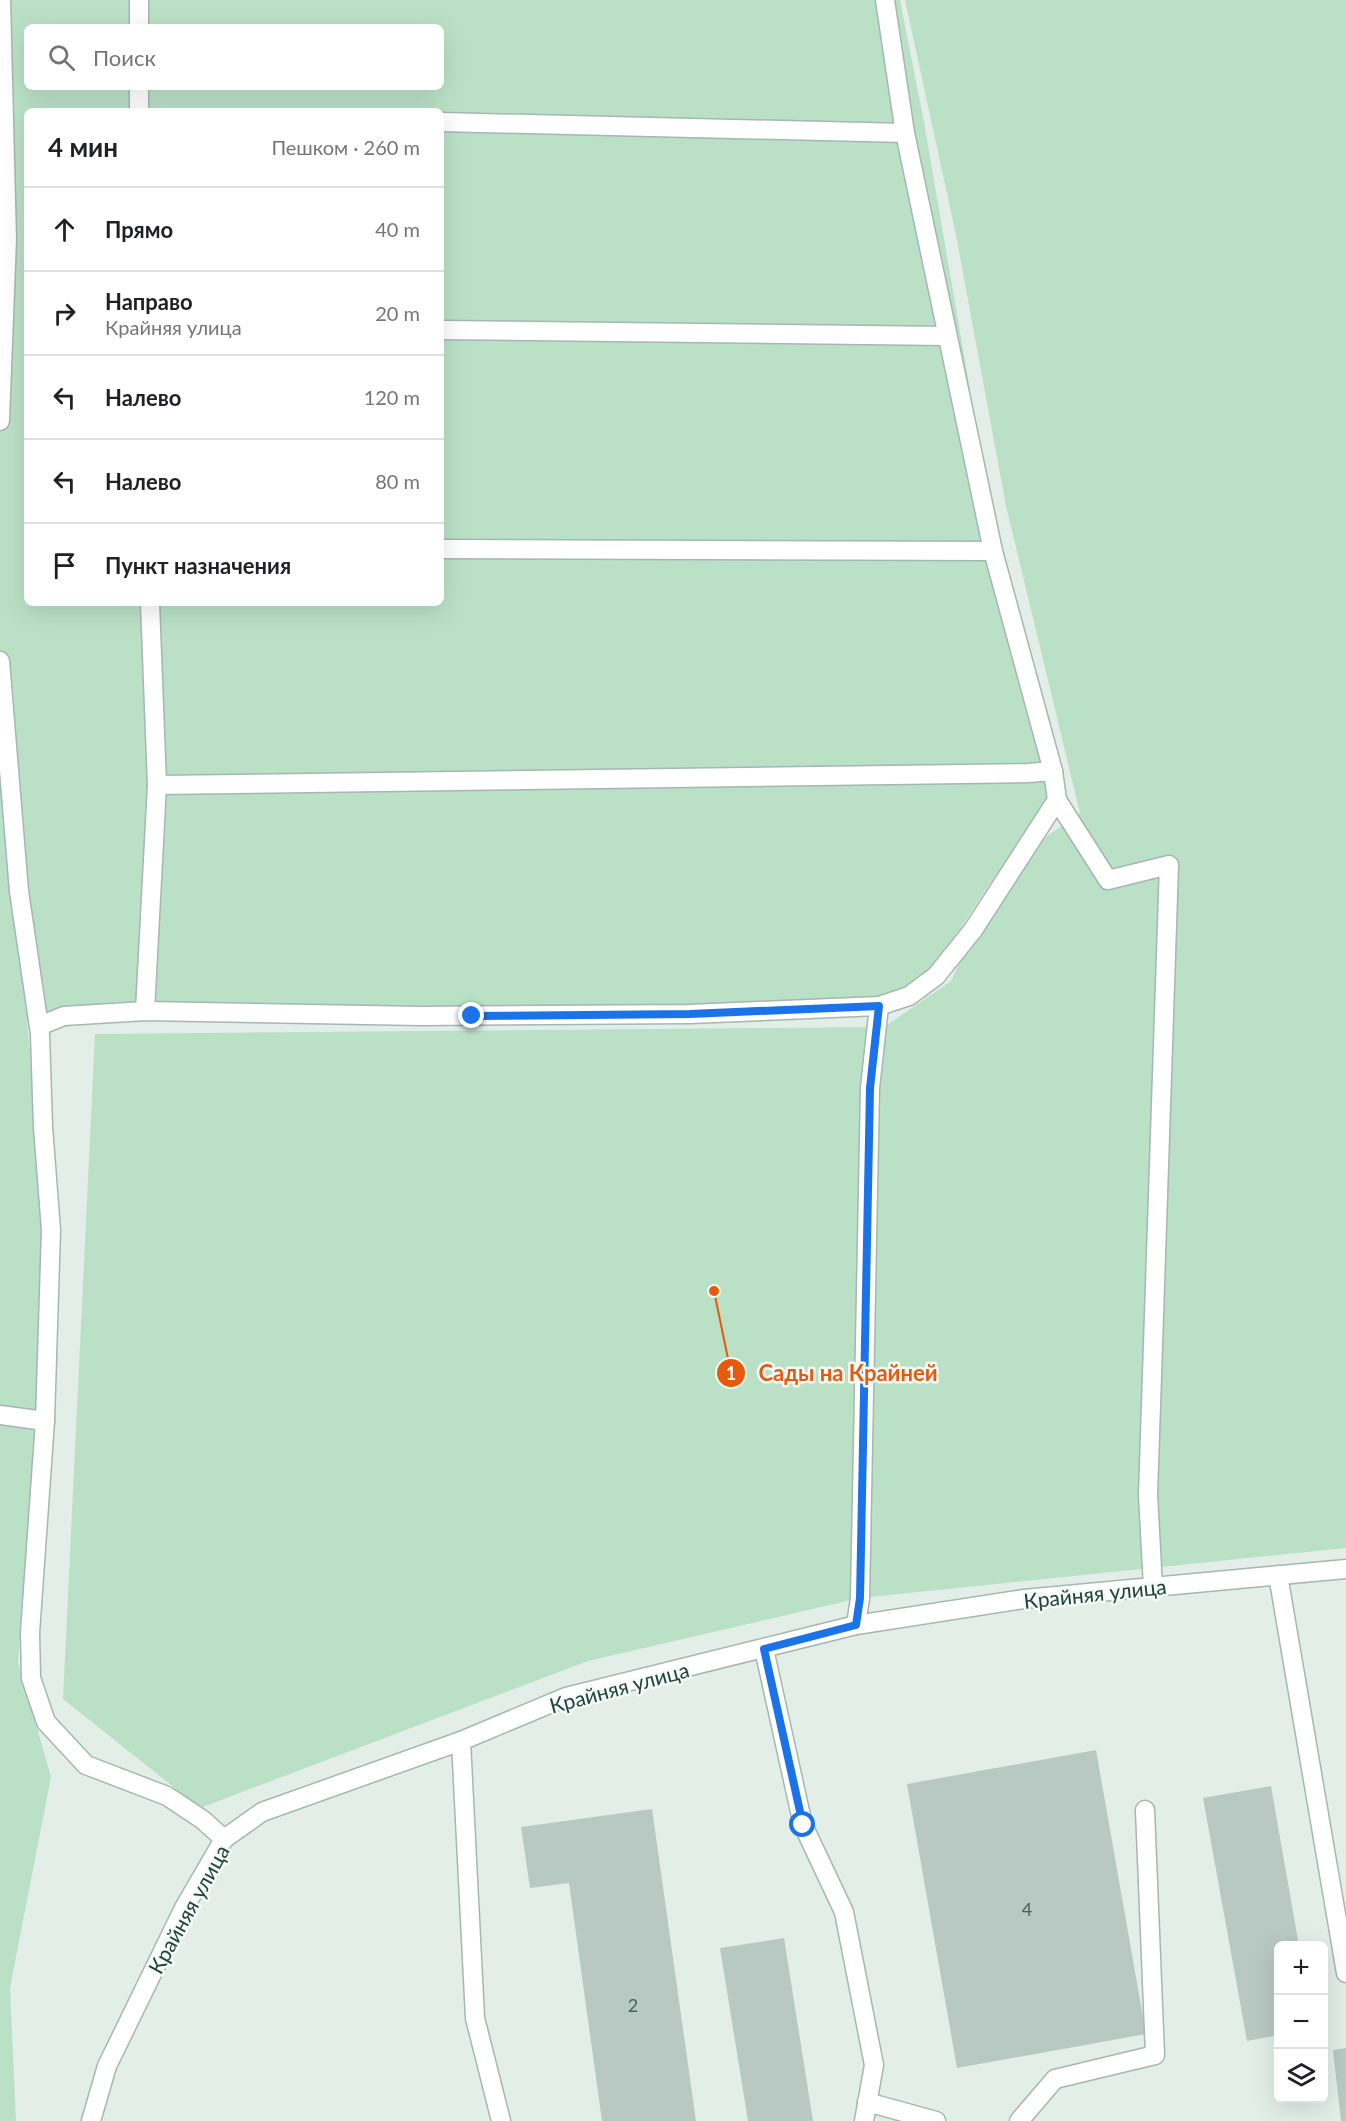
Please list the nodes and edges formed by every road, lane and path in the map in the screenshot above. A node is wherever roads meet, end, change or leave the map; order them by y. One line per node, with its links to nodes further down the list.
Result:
1 (2, 0): 11 (street)
2 (139, 0): 4 (street)
3 (885, 0): 8 (street)
4 (139, 24)
5 (139, 90): 6 (street)
6 (139, 108)
7 (444, 122): 8 (street)
8 (905, 133): 10 (street)
9 (444, 330): 10 (street)
10 (947, 336): 13 (street)
11 (0, 422)
12 (444, 549): 13 (street)
13 (993, 551): 17 (street)
14 (150, 606): 18 (street)
15 (0, 661): 16 (street)
16 (3, 726): 22 (street)
17 (1053, 771): 18 (street); 19 (street)
18 (157, 785): 21 (street)
19 (1057, 801): 20 (street); 27 (street)
20 (879, 1006): 21 (street); 28 (street)
21 (145, 1011): 22 (street)
22 (39, 1026): 24 (street)
23 (0, 1416): 24 (street)
24 (45, 1421): 32 (street)
25 (1346, 1569): 26 (street, Крайняя улица)
26 (1278, 1575): 27 (street, Крайняя улица); 33 (street)
27 (1153, 1587): 28 (street, Крайняя улица)
28 (856, 1625): 29 (street, Крайняя улица)
29 (764, 1649): 30 (street, Крайняя улица); 34 (street)
30 (461, 1741): 32 (street, Крайняя улица); 36 (street)
31 (1145, 1810): 39 (street)
32 (224, 1839): 35 (street, Крайняя улица)
33 (1346, 1973)
34 (867, 2102): 37 (street); 38 (street)
35 (91, 2121)
36 (501, 2121)
37 (864, 2121)
38 (936, 2121)
39 (1019, 2121)

